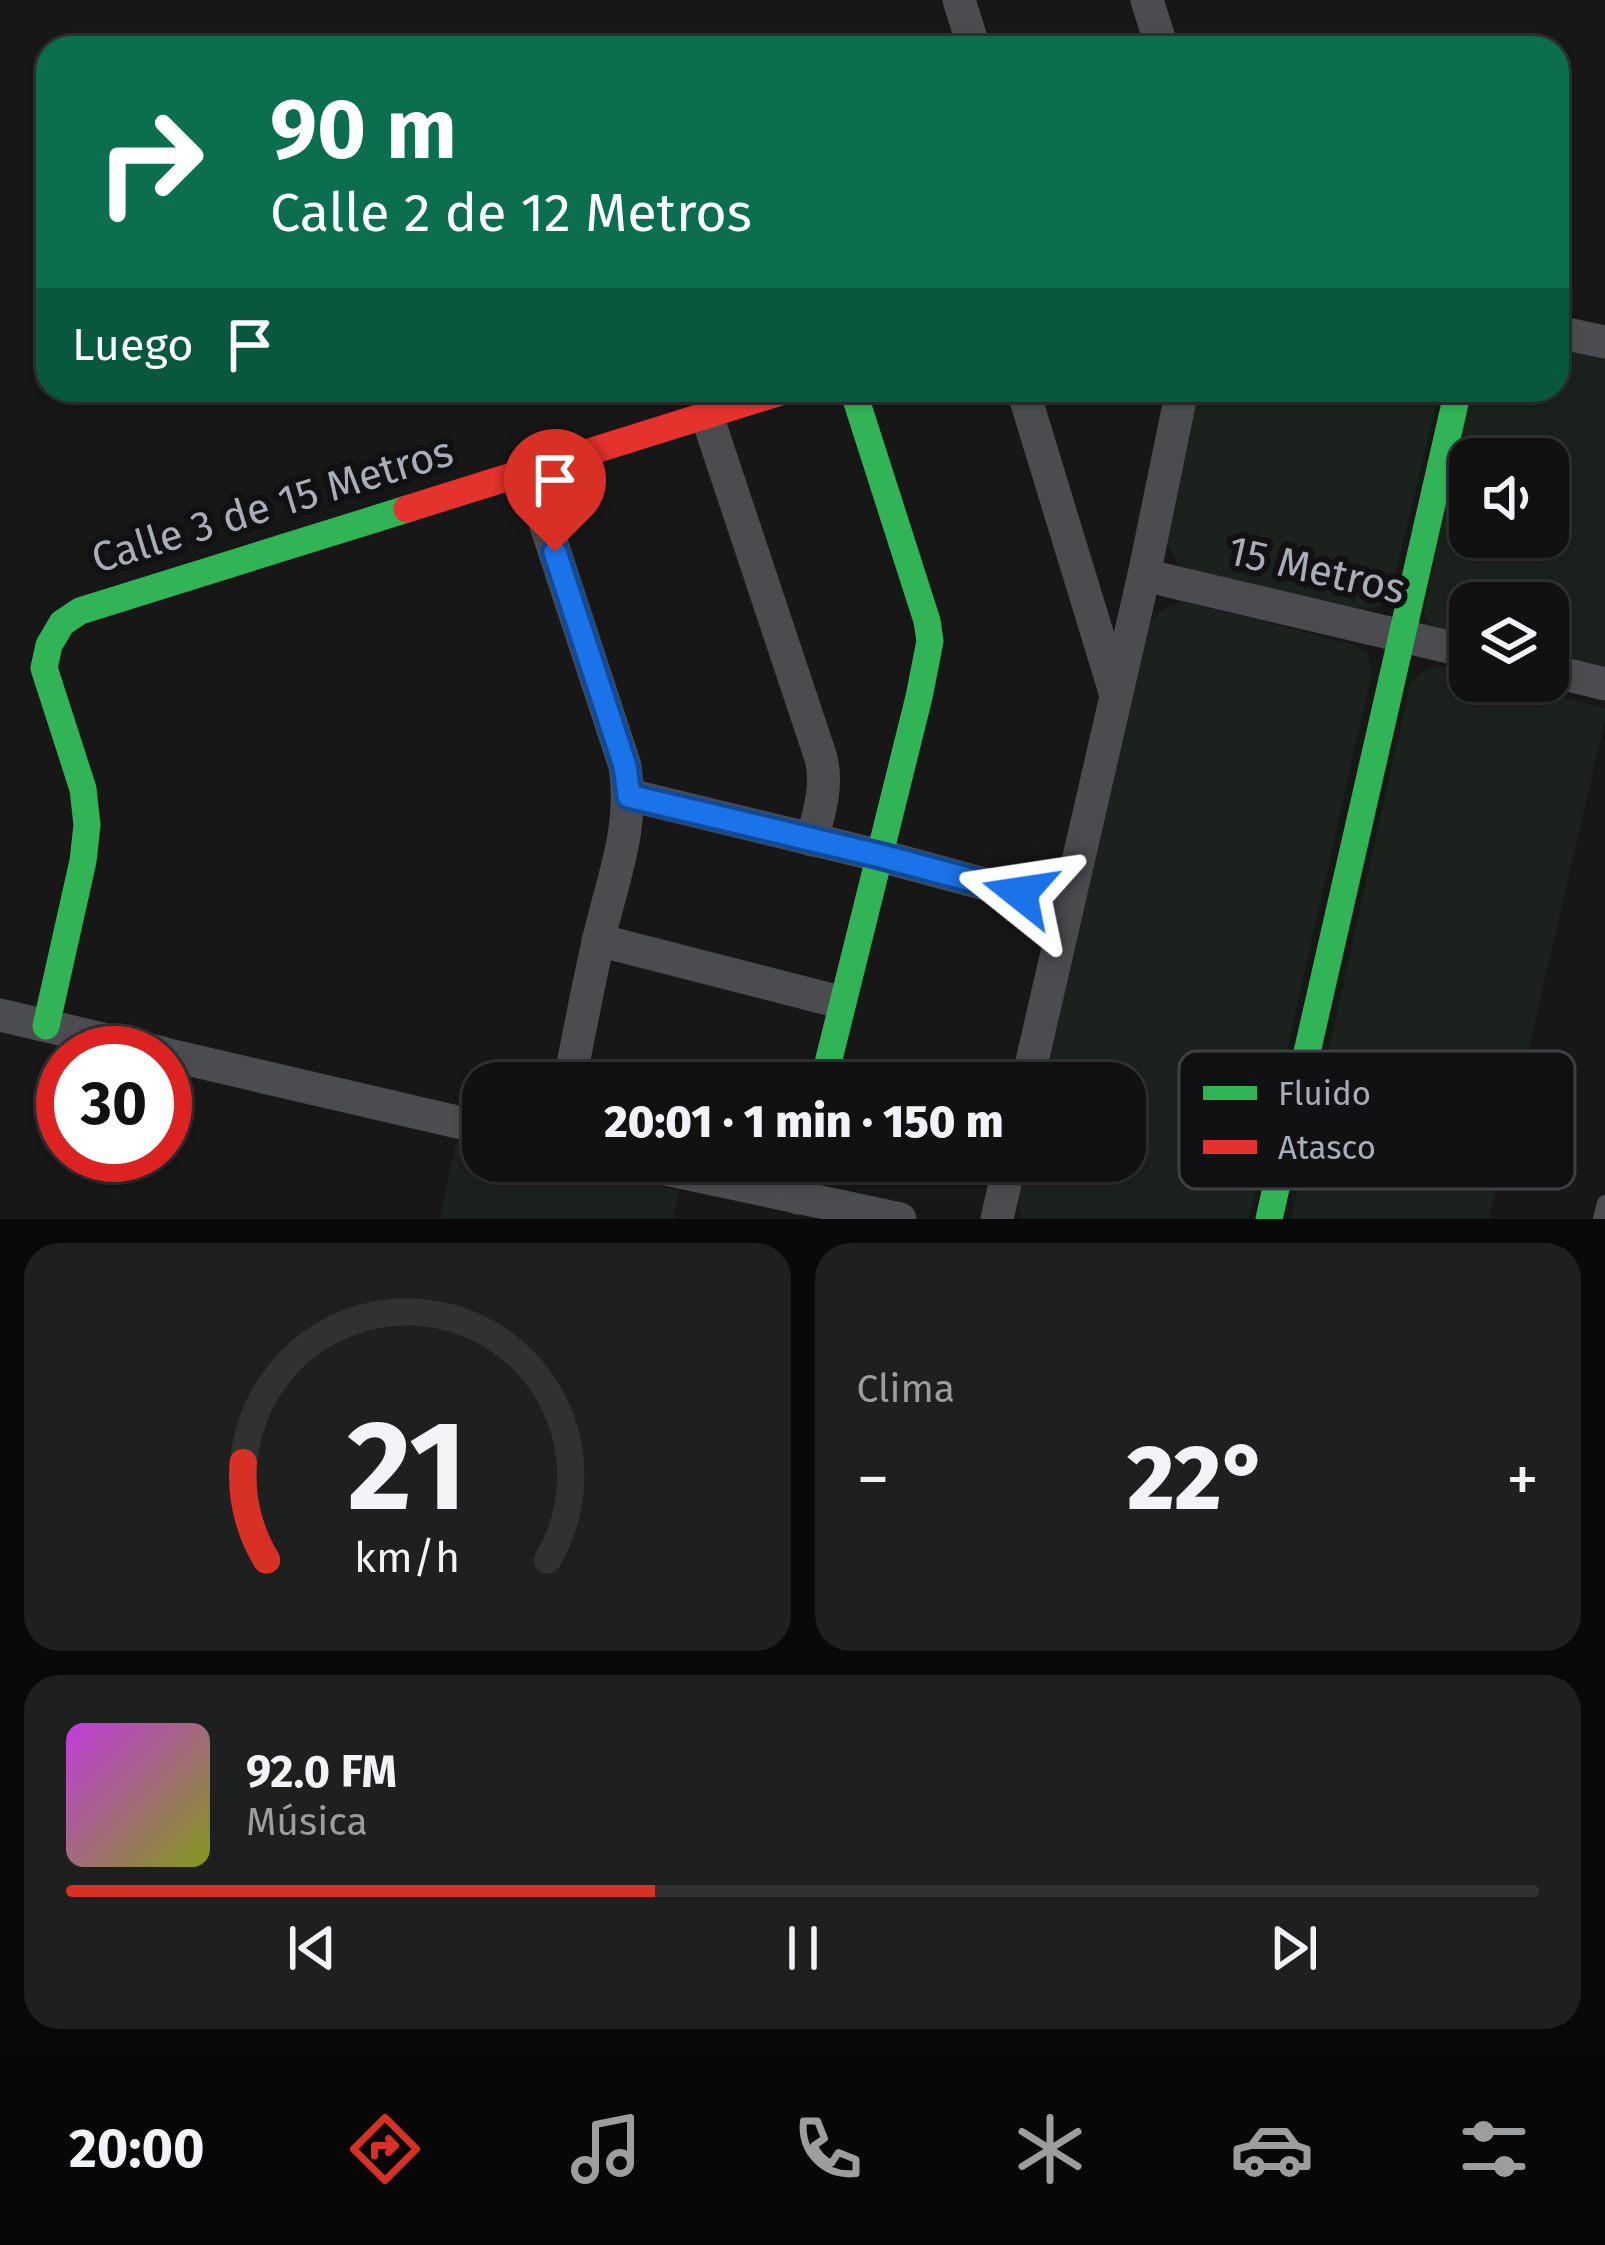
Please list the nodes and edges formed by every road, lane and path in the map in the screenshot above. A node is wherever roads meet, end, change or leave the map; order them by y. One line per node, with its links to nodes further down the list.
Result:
1 (959, 0): 3 (street)
2 (1147, 0): 4 (street)
3 (970, 36)
4 (1158, 36)
5 (1569, 334): 6 (street)
6 (1605, 342)
7 (750, 402): 12 (street, Calle 3 de 15 Metros)
8 (858, 402): 22 (street)
9 (1027, 402): 19 (street)
10 (1180, 402): 14 (street)
11 (1455, 402): 15 (street)
12 (706, 416): 13 (street, Calle 3 de 15 Metros); 21 (street)
13 (528, 471): 20 (street); 27 (street, Calle 3 de 15 Metros)
14 (1144, 575): 15 (street, 15 Metros); 19 (street)
15 (1400, 634): 16 (street, 15 Metros); 29 (street)
16 (1449, 647)
17 (1569, 675): 18 (street)
18 (1605, 684)
19 (1115, 693): 23 (street)
20 (629, 796): 21 (street); 24 (street)
21 (812, 840): 22 (street)
22 (881, 856): 23 (street); 25 (street)
23 (1066, 906): 33 (street)
24 (598, 940): 25 (street); 31 (street)
25 (840, 1002): 32 (street)
26 (0, 1016): 27 (street)
27 (46, 1025): 28 (street)
28 (50, 1026)
29 (1307, 1051)
30 (192, 1060): 34 (street)
31 (573, 1062)
32 (827, 1062)
33 (1032, 1062)
34 (462, 1123)
35 (724, 1182): 39 (street)
36 (801, 1182): 39 (street)
37 (1006, 1182): 42 (street)
38 (1276, 1189): 43 (street)
39 (798, 1198): 41 (street)
40 (1605, 1203): 44 (lane)
41 (900, 1219)
42 (998, 1219)
43 (1269, 1219)
44 (1601, 1219)

